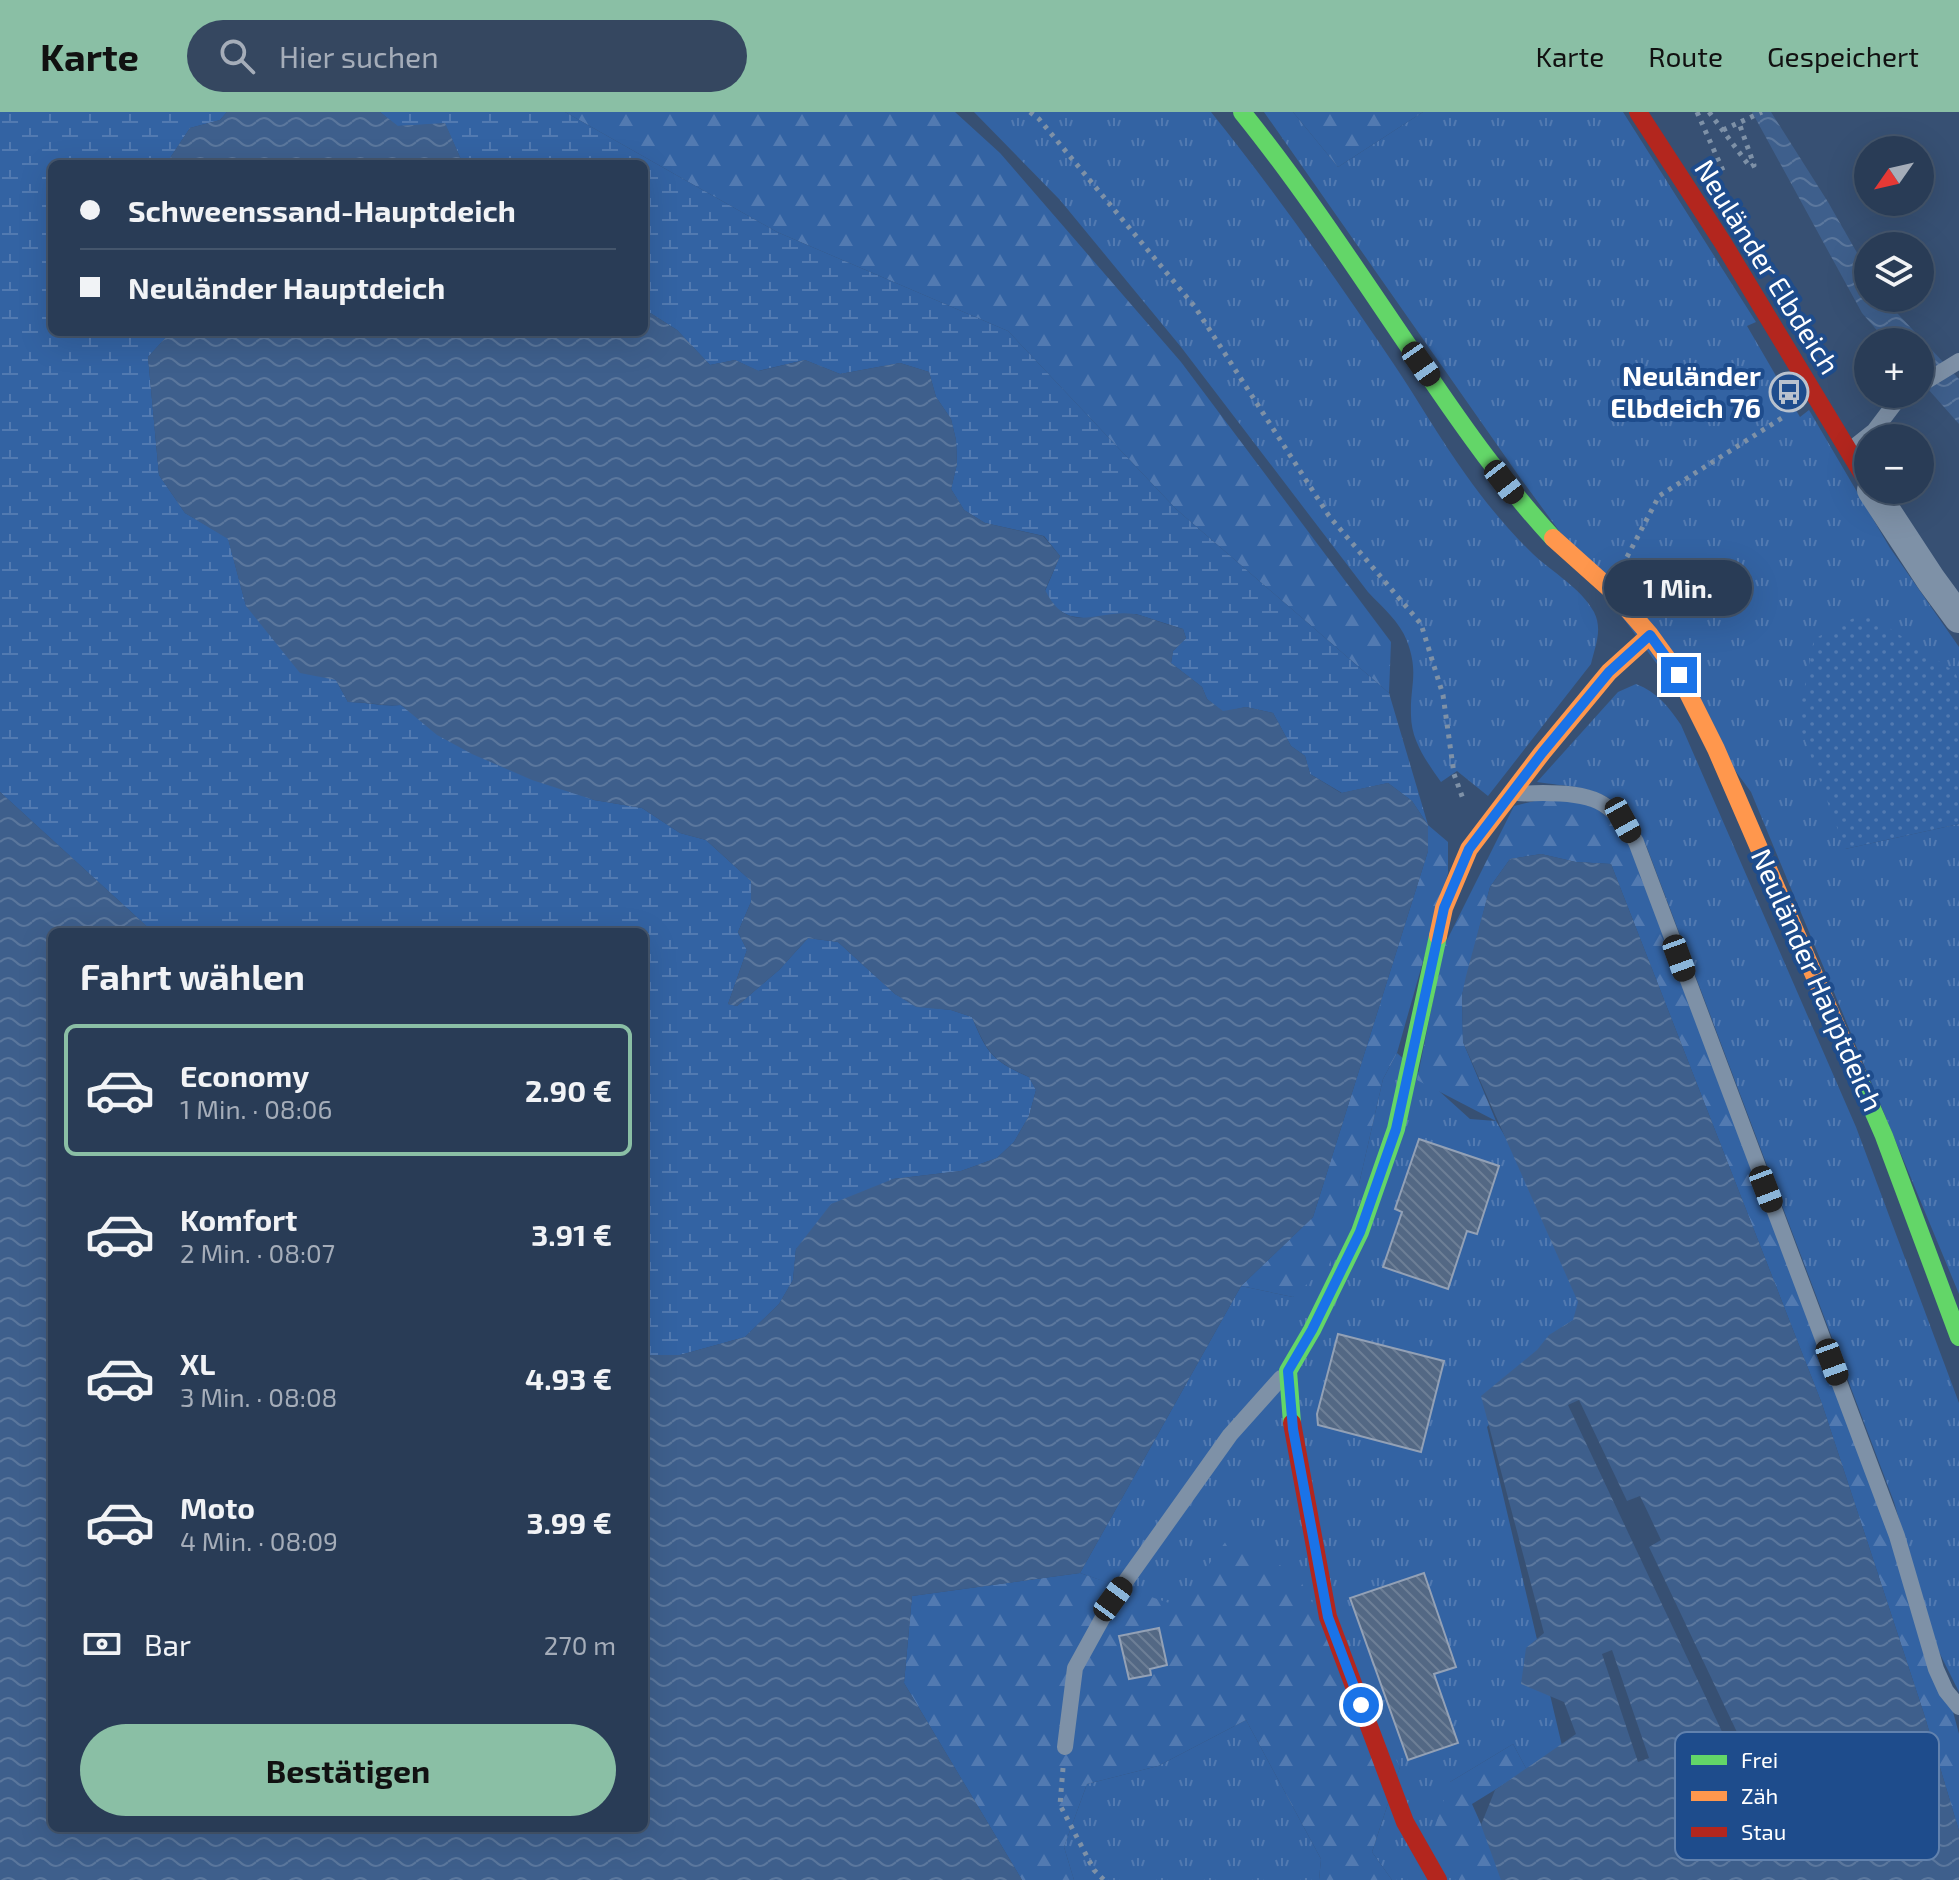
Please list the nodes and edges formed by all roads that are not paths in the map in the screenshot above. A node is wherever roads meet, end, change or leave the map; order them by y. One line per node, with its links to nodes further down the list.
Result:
1 (1242, 112): 10 (street, Neuländer Hauptdeich)
2 (1638, 112): 6 (street, Neuländer Elbdeich)
3 (1954, 364): 4 (lane)
4 (1934, 376)
5 (1891, 408): 6 (lane)
6 (1848, 451): 7 (street)
7 (1854, 461)
8 (1881, 504): 9 (street)
9 (1959, 618)
10 (1650, 635): 11 (street); 12 (street, Neuländer Hauptdeich)
11 (1512, 792): 13 (street); 14 (lane)
12 (1959, 1337)
13 (1288, 1371): 15 (lane); 16 (street)
14 (1959, 1707)
15 (1065, 1747)
16 (1438, 1880)

